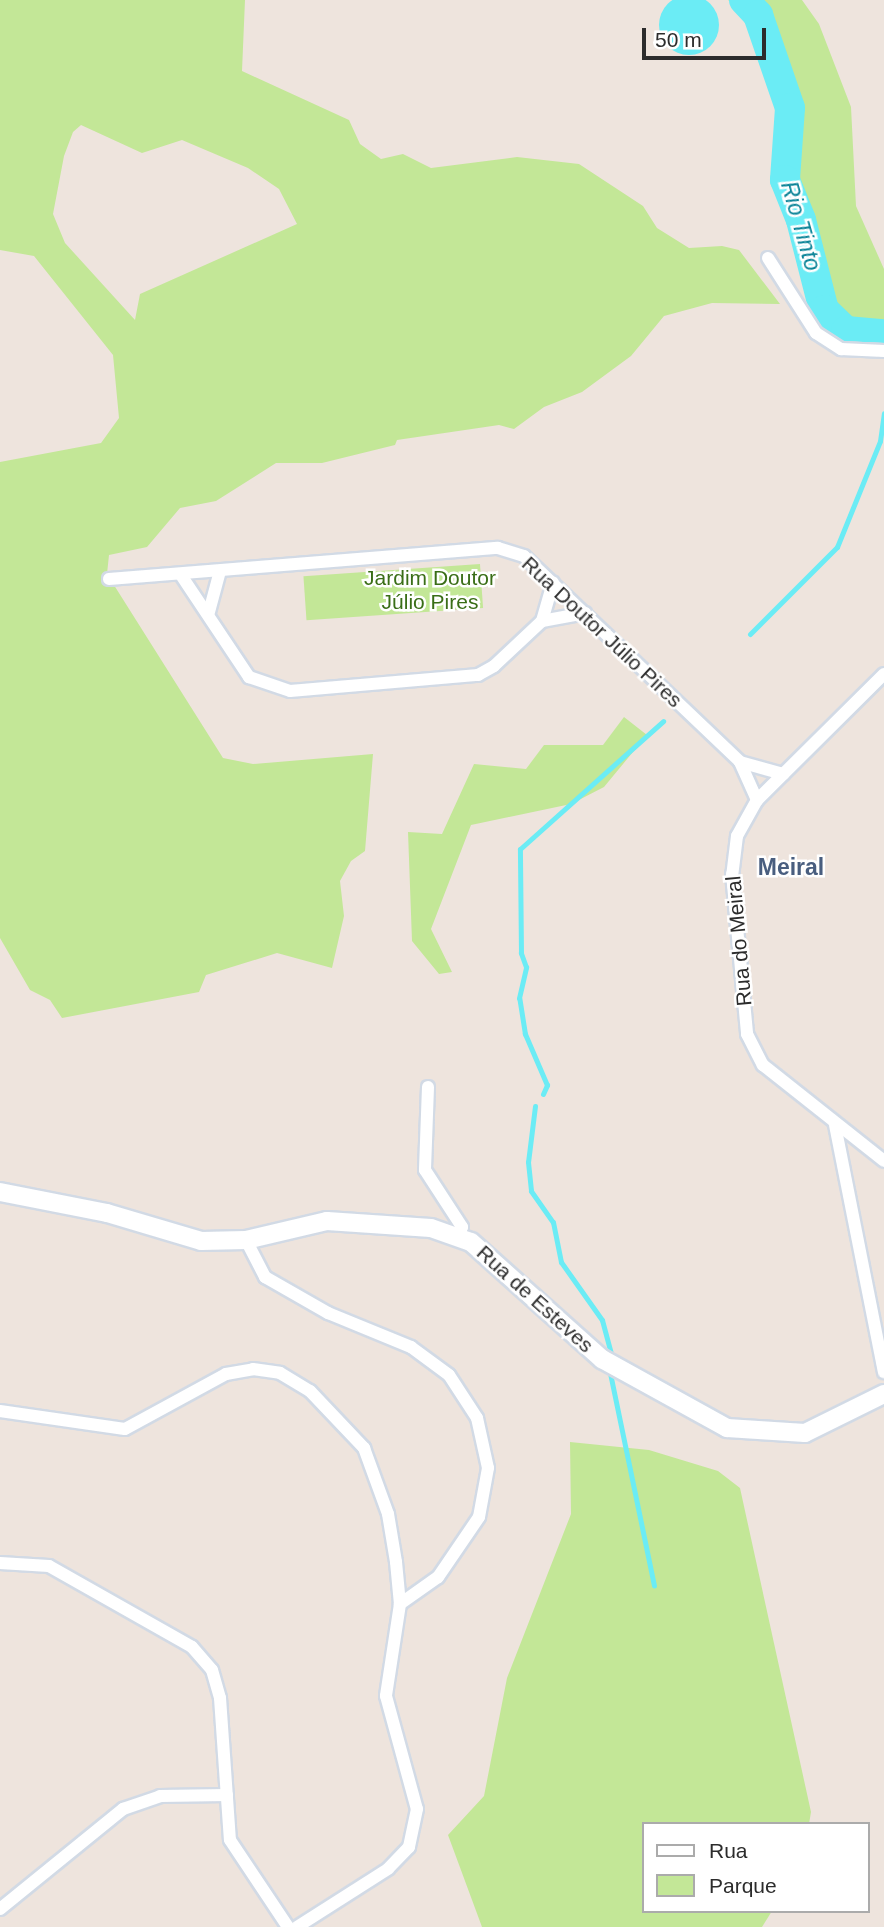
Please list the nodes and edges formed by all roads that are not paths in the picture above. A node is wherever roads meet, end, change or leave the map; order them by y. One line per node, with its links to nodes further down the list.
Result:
1 (768, 258): 2 (street)
2 (884, 351)
3 (220, 571): 4 (street, Rua Doutor Júlio Pires); 6 (street, Rua Doutor Júlio Pires); 7 (street)
4 (181, 575): 5 (street, Rua Doutor Júlio Pires); 7 (street)
5 (109, 579)
6 (553, 583): 8 (street, Rua Doutor Júlio Pires); 9 (street)
7 (208, 612): 9 (street)
8 (585, 614): 9 (street); 11 (street, Rua Doutor Júlio Pires)
9 (542, 621)
10 (884, 674): 12 (street, Rua do Meiral)
11 (740, 762): 12 (street, Rua Doutor Júlio Pires); 13 (street, Rua Doutor Júlio Pires)
12 (783, 774): 13 (street, Rua do Meiral)
13 (757, 800): 15 (street, Rua do Meiral)
14 (428, 1087): 18 (street)
15 (835, 1125): 16 (street, Rua do Meiral); 20 (street)
16 (884, 1160)
17 (0, 1192): 19 (street, Rua de Esteves)
18 (458, 1237): 19 (street, Rua de Esteves); 21 (street, Rua de Esteves)
19 (246, 1240): 24 (street)
20 (884, 1372)
21 (884, 1394)
22 (0, 1411): 24 (street)
23 (0, 1563): 25 (street)
24 (400, 1604): 28 (street)
25 (227, 1795): 26 (street); 27 (street)
26 (0, 1909)
27 (288, 1927)
28 (297, 1927)

